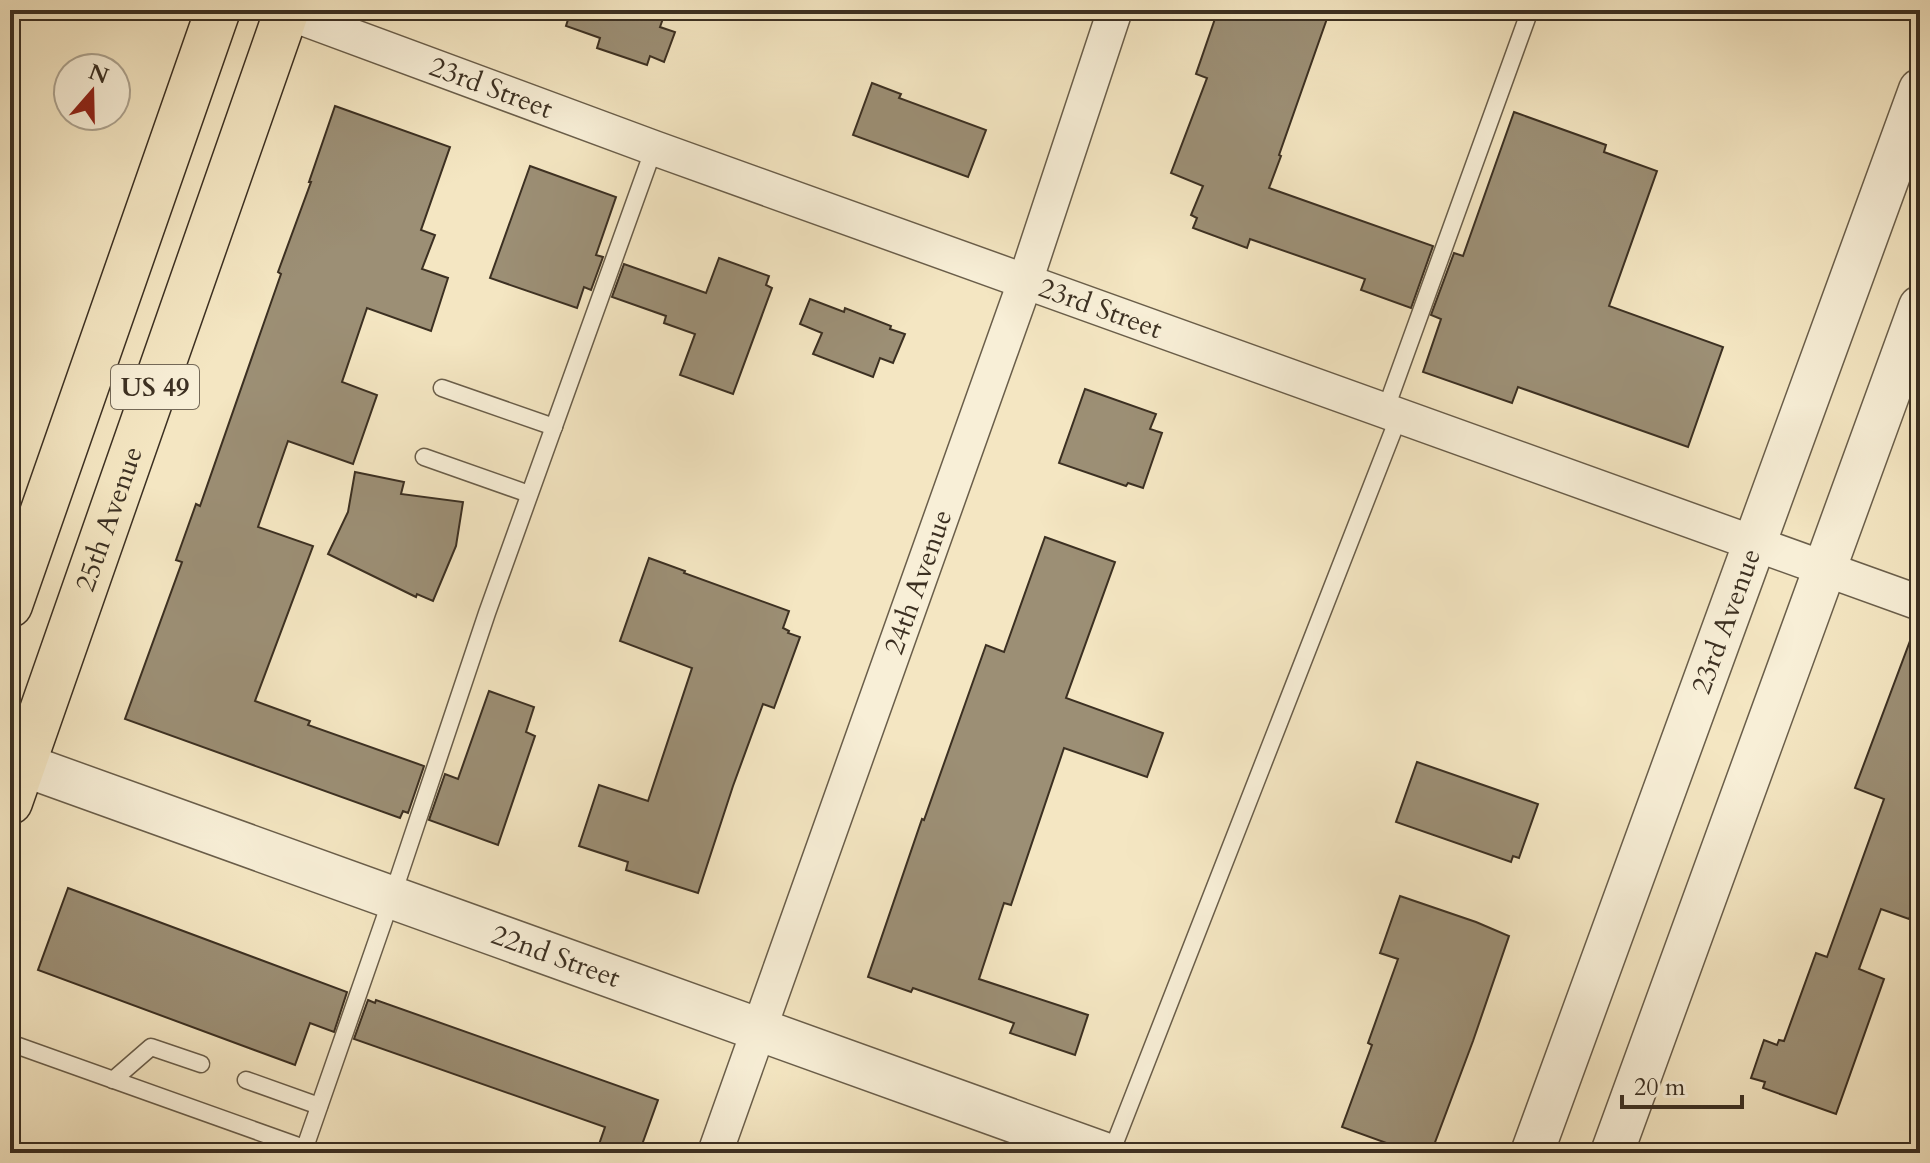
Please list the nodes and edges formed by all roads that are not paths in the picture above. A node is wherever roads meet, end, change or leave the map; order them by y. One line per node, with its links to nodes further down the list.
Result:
1 (218, 10): 17 (main road, US 49)
2 (1115, 10): 7 (street, 24th Avenue)
3 (1530, 10): 10 (lane)
4 (285, 11): 6 (street, 23rd Street); 18 (main road, 25th Avenue / US 49)
5 (1920, 90): 14 (street, 23rd Avenue)
6 (654, 148): 7 (street, 23rd Street); 11 (lane)
7 (1025, 282): 10 (street, 23rd Street); 20 (street, 24th Avenue)
8 (1920, 307): 15 (street)
9 (442, 388): 11 (lane)
10 (1392, 413): 14 (street, 23rd Street); 29 (lane)
11 (554, 427): 13 (lane)
12 (424, 457): 13 (lane)
13 (529, 494): 19 (lane)
14 (1754, 543): 15 (street, 23rd Street); 30 (street, 23rd Avenue)
15 (1825, 568): 16 (street, 23rd Street); 31 (street)
16 (1920, 603)
17 (10, 605)
18 (14, 776): 19 (street, 22nd Street)
19 (392, 897): 20 (street, 22nd Street); 25 (lane)
20 (759, 1029): 27 (street, 24th Avenue); 28 (street, 22nd Street)
21 (10, 1043): 23 (lane)
22 (201, 1064): 23 (lane)
23 (113, 1080): 26 (lane)
24 (246, 1080): 25 (lane)
25 (319, 1106): 26 (lane)
26 (303, 1151)
27 (715, 1153)
28 (1102, 1153)
29 (1111, 1153)
30 (1532, 1153)
31 (1612, 1153)

